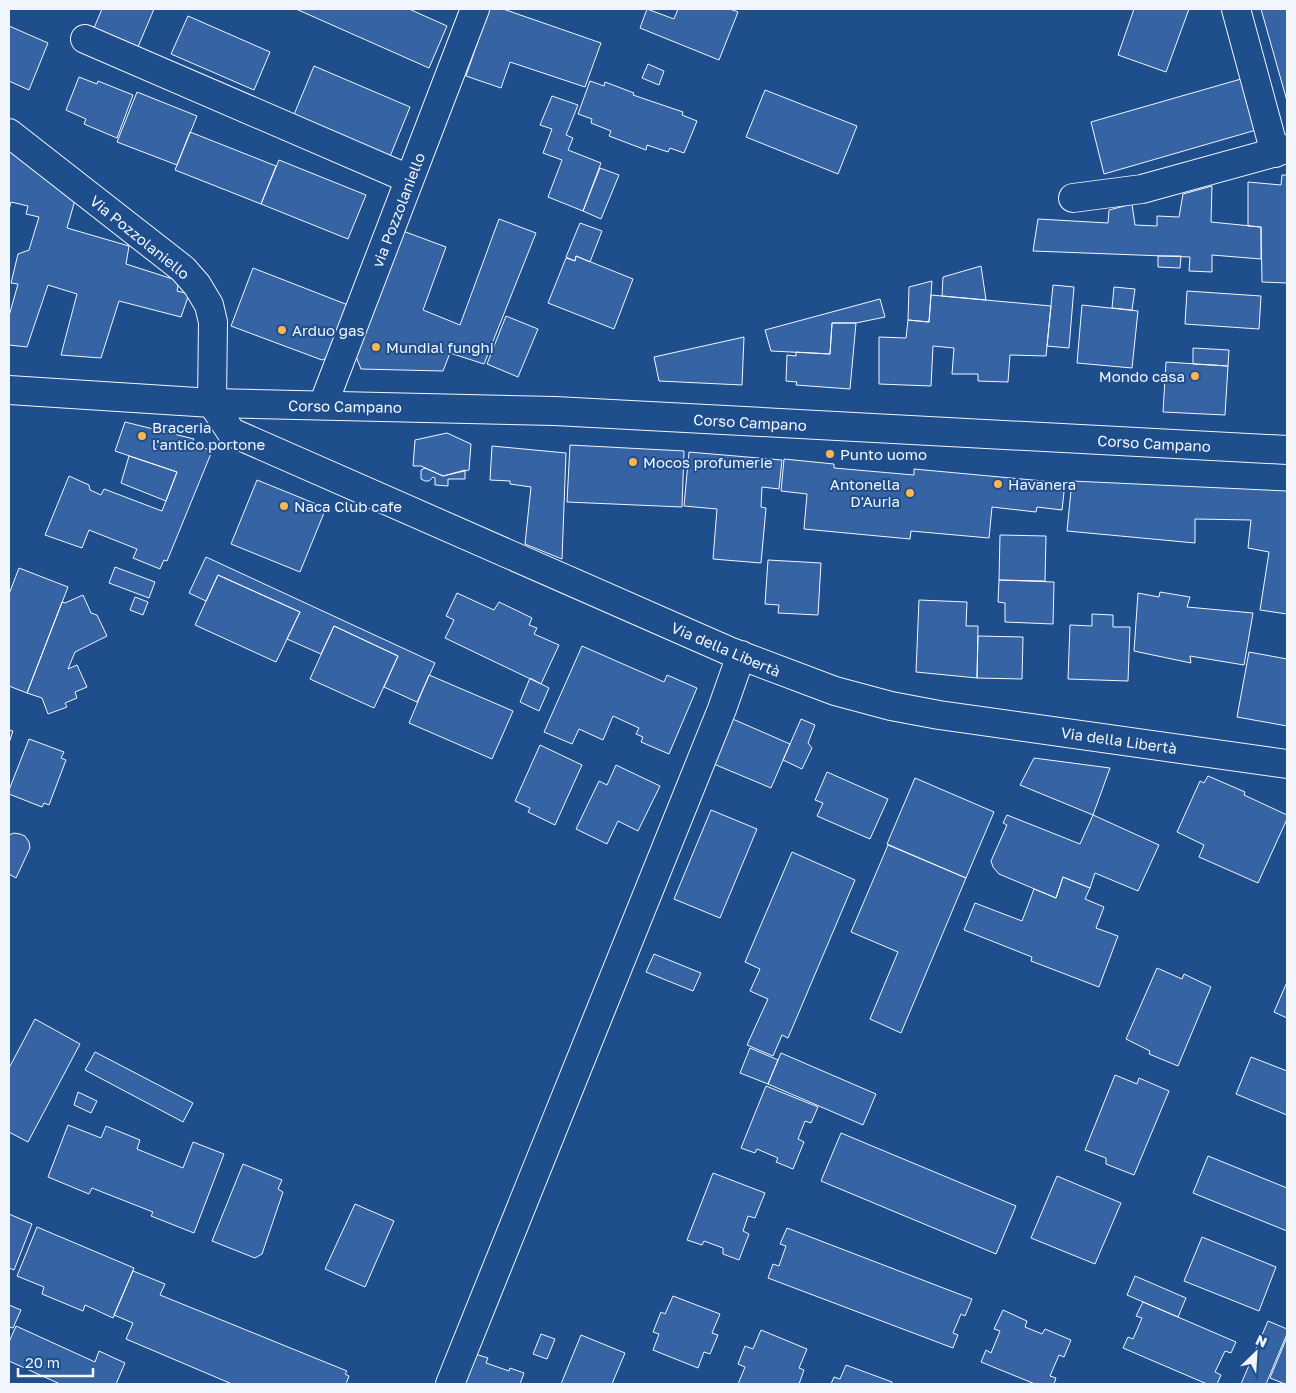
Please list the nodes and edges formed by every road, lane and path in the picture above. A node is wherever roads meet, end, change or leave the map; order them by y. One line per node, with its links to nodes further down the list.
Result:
1 (1236, 9): 5 (street)
2 (468, 11): 6 (street, via Pozzolaniello)
3 (86, 39): 6 (street, Via Pozzolaniello)
4 (9, 133): 9 (street, Via Pozzolaniello)
5 (1281, 151): 7 (street)
6 (409, 179): 10 (street, via Pozzolaniello)
7 (1073, 198)
8 (9, 390): 9 (street, Corso Campano)
9 (212, 403): 10 (street, Corso Campano); 12 (street, Via della Libertà)
10 (324, 405): 11 (street, Corso Campano)
11 (1287, 450)
12 (741, 656): 13 (street, Via della Libertà); 14 (street)
13 (1287, 764)
14 (450, 1384)

